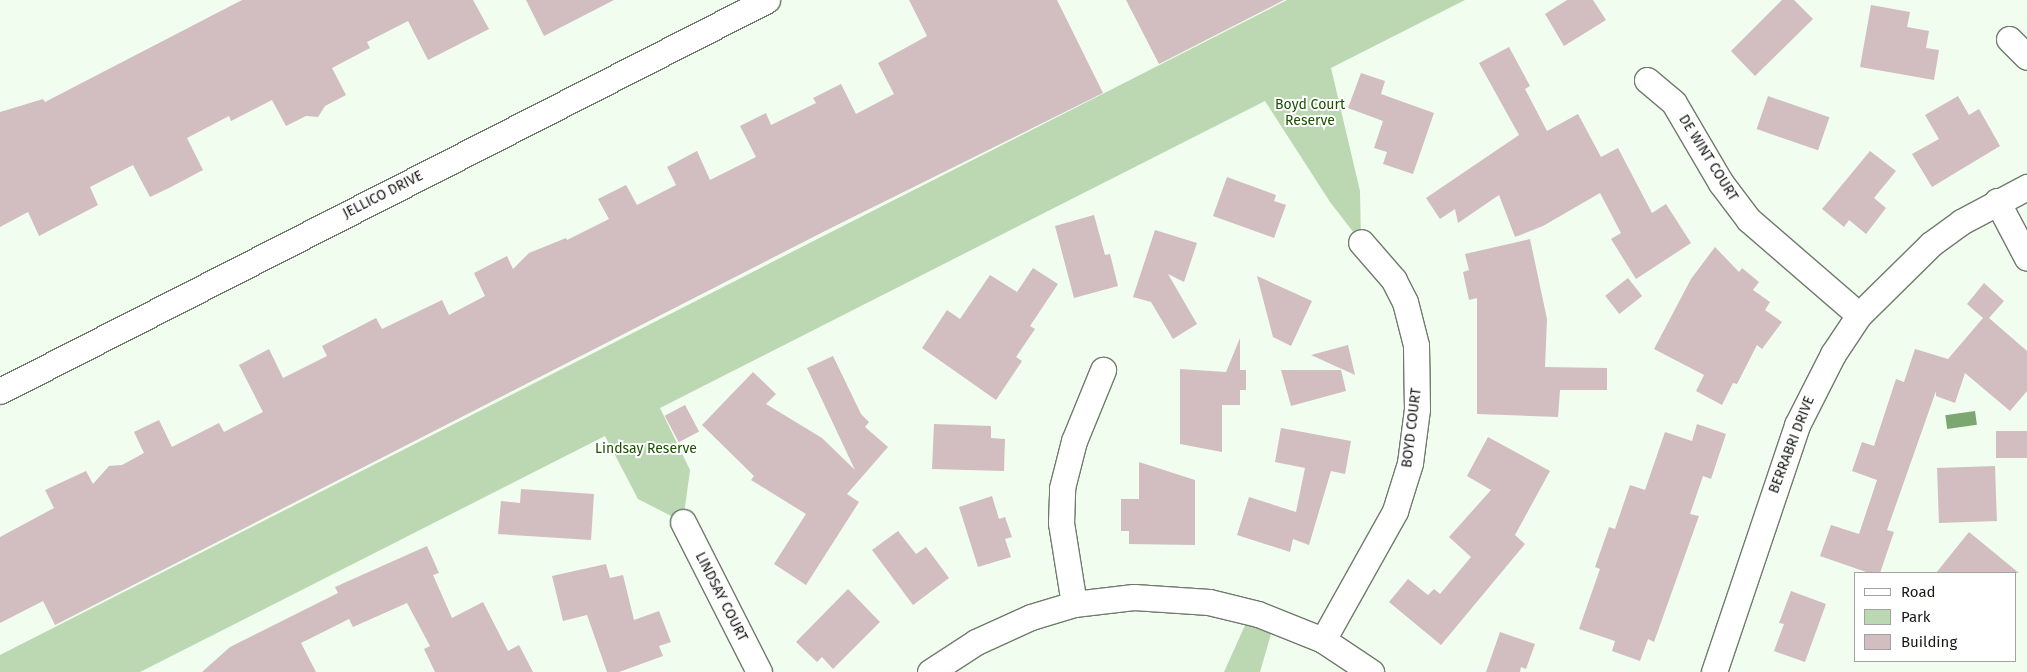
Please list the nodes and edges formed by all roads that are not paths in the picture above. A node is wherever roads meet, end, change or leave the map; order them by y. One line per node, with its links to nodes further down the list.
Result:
1 (767, 0): 11 (street, JELLICO DRIVE)
2 (2009, 39): 3 (street)
3 (2027, 57)
4 (1647, 80): 9 (street, DE WINT COURT)
5 (2027, 187): 6 (street, BERRABRI DRIVE)
6 (1996, 201): 8 (street); 9 (street, BERRABRI DRIVE)
7 (1361, 242): 14 (street, BOYD COURT)
8 (2027, 258)
9 (1860, 315): 18 (street, BERRABRI DRIVE)
10 (1103, 370): 13 (street)
11 (0, 391)
12 (683, 522): 15 (street, LINDSAY COURT)
13 (1074, 604): 14 (street); 16 (street)
14 (1323, 640): 17 (street)
15 (759, 672)
16 (930, 672)
17 (1372, 672)
18 (1714, 672)

